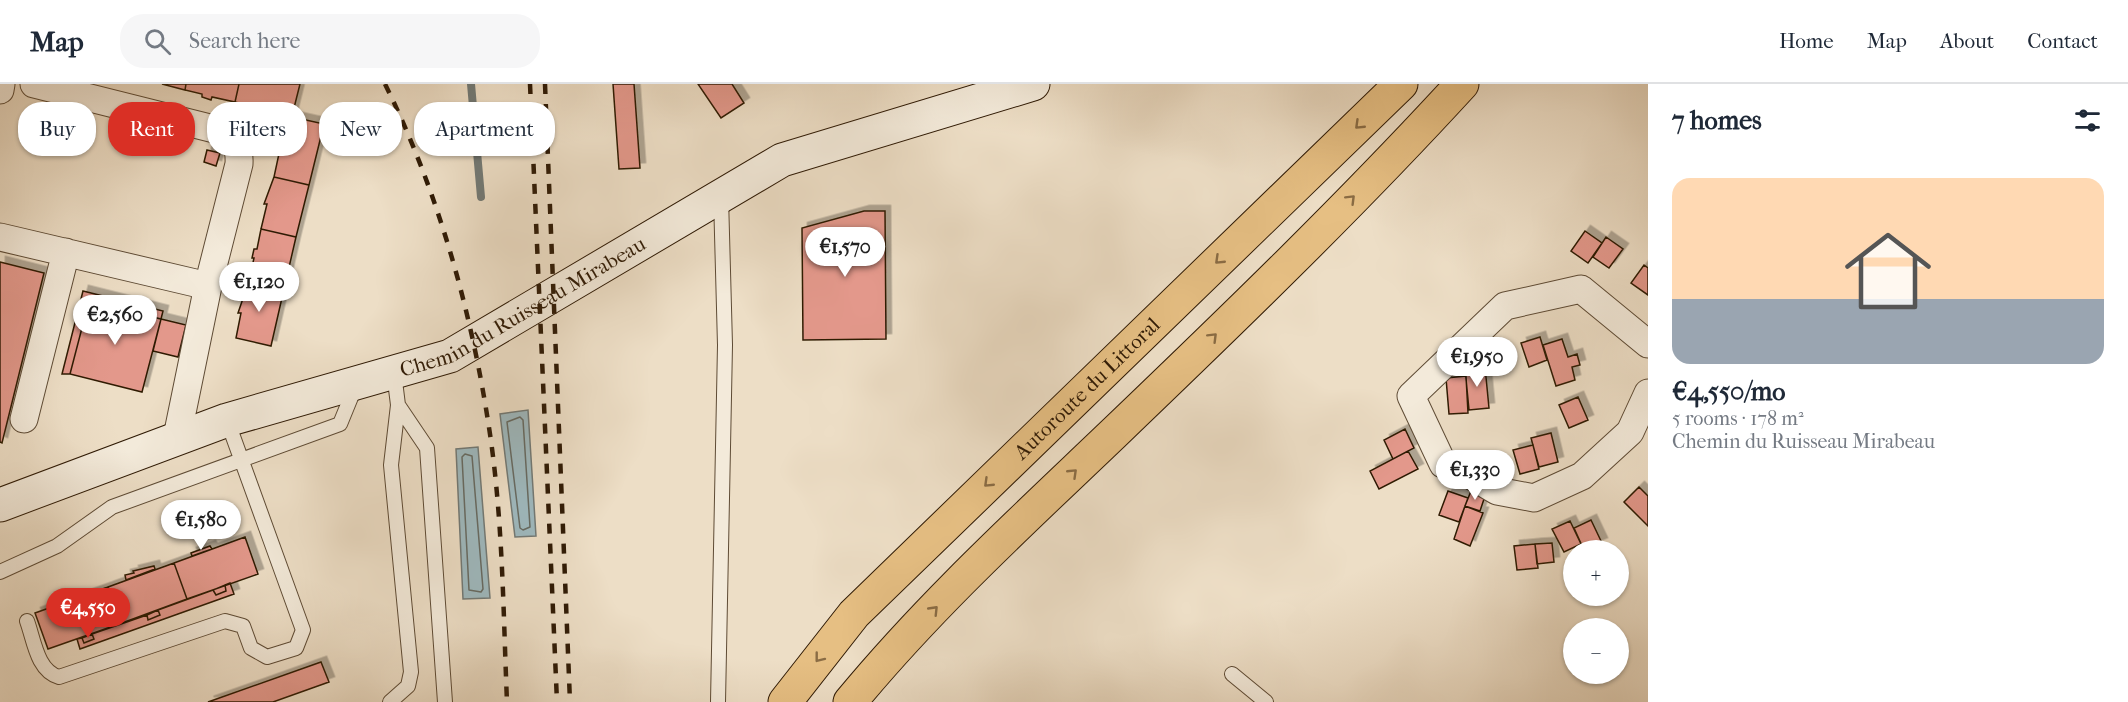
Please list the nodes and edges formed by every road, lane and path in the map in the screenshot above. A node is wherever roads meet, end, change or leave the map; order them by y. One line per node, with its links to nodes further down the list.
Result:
1 (1, 84): 6 (street)
2 (34, 84): 10 (street)
3 (1401, 84): 27 (highway, Autoroute du Littoral, one-way to 27)
4 (1462, 84): 28 (highway, one-way to 4)
5 (1026, 85): 7 (street, Chemin du Ruisseau Mirabeau)
6 (0, 90)
7 (721, 195): 12 (street, Chemin du Ruisseau Mirabeau); 26 (lane)
8 (0, 237): 9 (street)
9 (66, 252): 10 (street); 16 (street)
10 (208, 286): 18 (street)
11 (1648, 344): 14 (street)
12 (394, 373): 13 (street, Chemin du Ruisseau Mirabeau); 15 (lane)
13 (356, 384): 17 (street, Chemin du Ruisseau Mirabeau); 19 (lane)
14 (1648, 393)
15 (398, 405): 24 (lane); 25 (lane)
16 (24, 419)
17 (227, 420): 18 (street, Chemin du Ruisseau Mirabeau); 19 (lane)
18 (177, 437): 20 (street, Chemin du Ruisseau Mirabeau)
19 (241, 459): 21 (lane); 22 (lane)
20 (0, 505)
21 (0, 572)
22 (27, 621)
23 (1232, 674): 29 (lane)
24 (390, 702)
25 (445, 702)
26 (718, 702)
27 (785, 702)
28 (850, 702)
29 (1266, 702)

